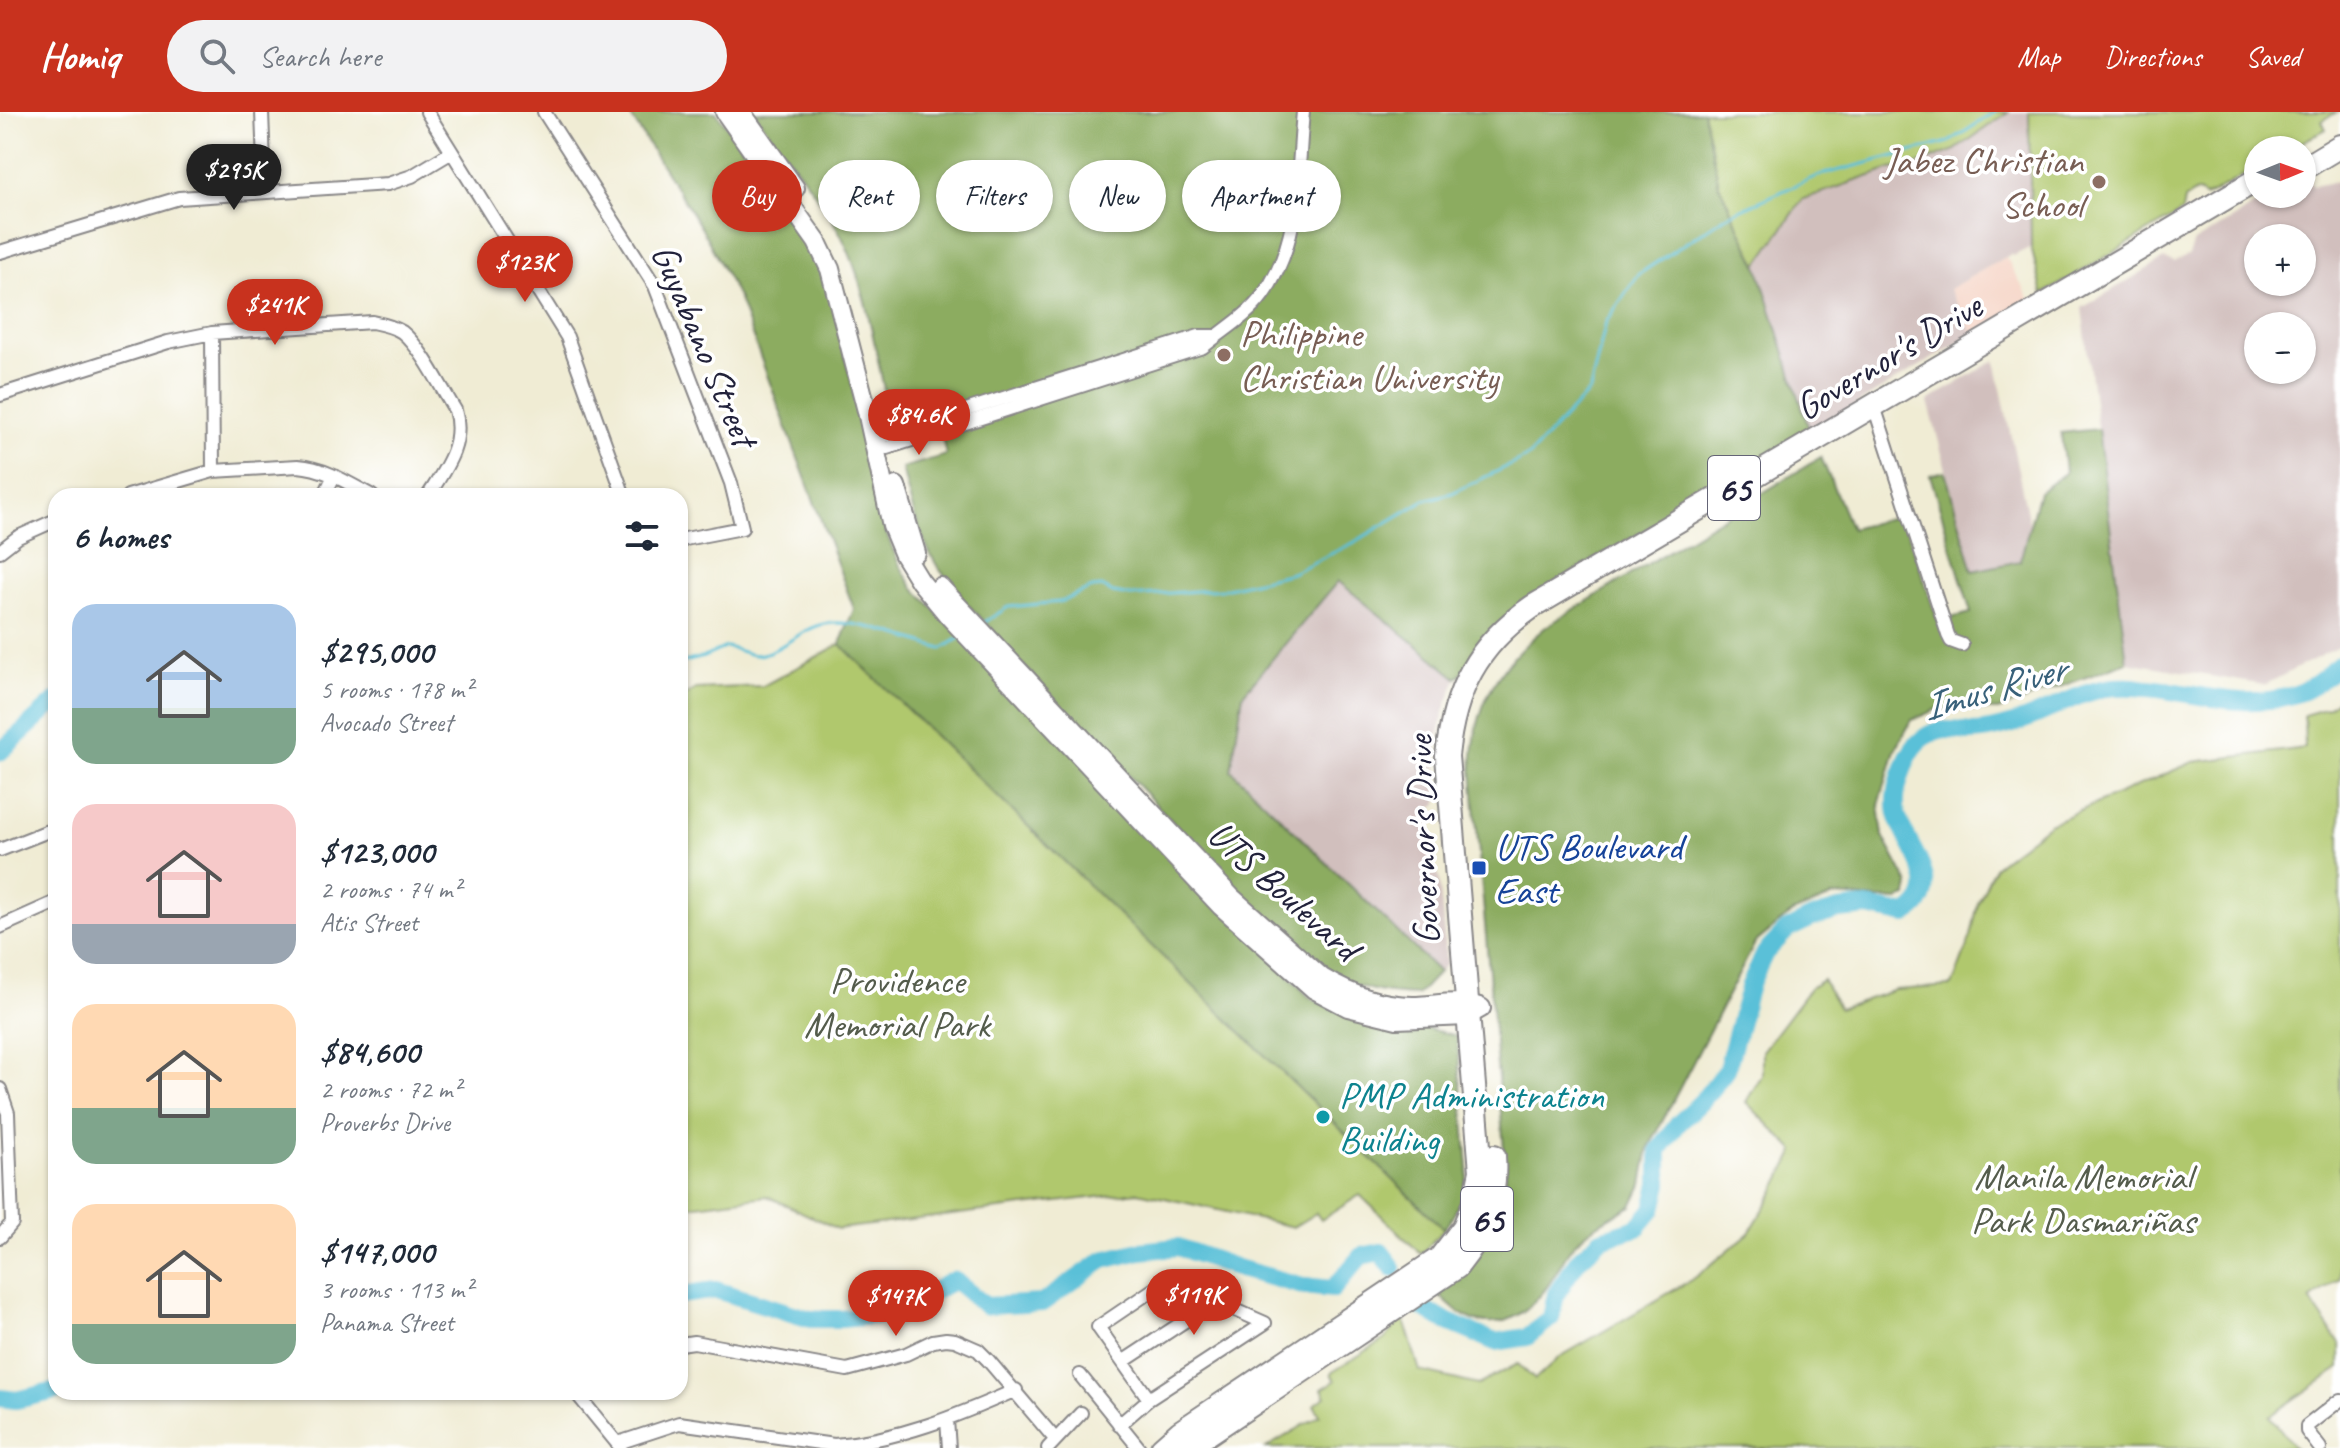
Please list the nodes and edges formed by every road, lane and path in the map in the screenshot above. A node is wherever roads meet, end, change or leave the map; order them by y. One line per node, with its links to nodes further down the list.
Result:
1 (262, 112): 13 (street)
2 (427, 112): 10 (street)
3 (544, 112): 28 (street, Guyabano Street)
4 (725, 112): 19 (main road, UTS Boulevard)
5 (741, 112): 19 (main road, UTS Boulevard)
6 (1303, 112): 19 (street)
7 (2340, 130): 8 (highway)
8 (2316, 145)
9 (2340, 146): 11 (highway)
10 (452, 152): 13 (street); 26 (street)
11 (2316, 161)
12 (2244, 188): 18 (highway, Governor's Drive / 65)
13 (265, 192): 15 (street)
14 (2244, 203): 18 (highway, Governor's Drive / 65)
15 (0, 252)
16 (212, 333): 17 (street); 20 (street); 25 (street)
17 (0, 395)
18 (1876, 413): 30 (street); 35 (highway, Governor's Drive / 65)
19 (882, 443): 35 (main road, UTS Boulevard)
20 (213, 471): 21 (street); 22 (street)
21 (334, 476): 23 (street); 24 (street)
22 (155, 488)
23 (328, 488)
24 (357, 488)
25 (433, 488)
26 (621, 488)
27 (48, 524): 29 (street)
28 (688, 538)
29 (0, 551)
30 (1962, 645)
31 (48, 831): 32 (street)
32 (0, 850)
33 (48, 906): 34 (street)
34 (0, 927)
35 (1471, 1009): 39 (highway, Governor's Drive / 65)
36 (0, 1089): 37 (street)
37 (4, 1234)
38 (1160, 1285): 41 (street)
39 (1392, 1299): 55 (highway, Governor's Drive / 65); 56 (highway, Governor's Drive / 65)
40 (688, 1343): 43 (street)
41 (1124, 1361): 44 (street); 44 (street)
42 (1080, 1375): 49 (street)
43 (1016, 1390): 48 (street); 51 (street)
44 (1149, 1399): 49 (street)
45 (584, 1400): 52 (street)
46 (2340, 1400): 57 (street)
47 (1081, 1413): 51 (street)
48 (947, 1420): 50 (street); 53 (street)
49 (1119, 1425): 54 (street)
50 (768, 1442): 52 (street)
51 (1052, 1444)
52 (620, 1446)
53 (949, 1448)
54 (1139, 1448)
55 (1162, 1448)
56 (1187, 1448)
57 (2320, 1448)

